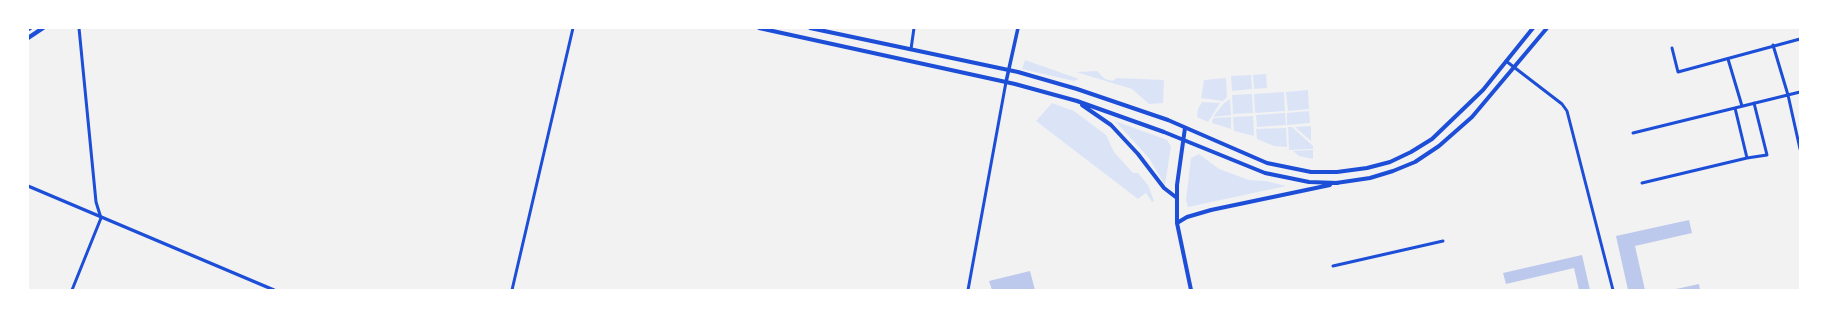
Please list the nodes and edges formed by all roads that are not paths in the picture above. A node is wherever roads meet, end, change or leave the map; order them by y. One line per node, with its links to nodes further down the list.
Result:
1 (42, 28): 10 (main road)
2 (80, 28): 37 (street)
3 (573, 28): 43 (street)
4 (759, 28): 19 (main road)
5 (810, 28): 14 (main road)
6 (914, 28): 14 (street)
7 (1018, 28): 18 (street)
8 (1534, 28): 16 (main road)
9 (1547, 28): 17 (main road)
10 (28, 38)
11 (1800, 38): 12 (street)
12 (1773, 45): 15 (street); 22 (street)
13 (1672, 48): 15 (street)
14 (911, 49): 18 (main road)
15 (1728, 59): 26 (street)
16 (1506, 61): 17 (street); 20 (main road)
17 (1514, 68): 23 (main road); 46 (street)
18 (1009, 70): 19 (street); 28 (main road)
19 (1006, 82): 24 (main road); 44 (street)
20 (1483, 90): 23 (street); 28 (main road)
21 (1800, 92): 22 (street)
22 (1788, 95): 25 (street); 31 (street)
23 (1490, 96): 33 (main road)
24 (1076, 101): 30 (main road); 36 (main road)
25 (1754, 103): 26 (street); 32 (street)
26 (1742, 106): 27 (street)
27 (1735, 108): 29 (street); 32 (street)
28 (1185, 128): 30 (main road)
29 (1633, 133)
30 (1184, 140): 33 (main road); 36 (main road)
31 (1800, 149)
32 (1747, 158): 34 (street)
33 (1338, 183): 38 (main road)
34 (1642, 183)
35 (28, 186): 37 (street)
36 (1177, 198): 38 (main road)
37 (101, 218): 41 (street); 42 (street)
38 (1177, 223): 45 (main road)
39 (1443, 241): 40 (street)
40 (1333, 266)
41 (72, 290)
42 (274, 290)
43 (512, 290)
44 (968, 290)
45 (1192, 290)
46 (1613, 290)

